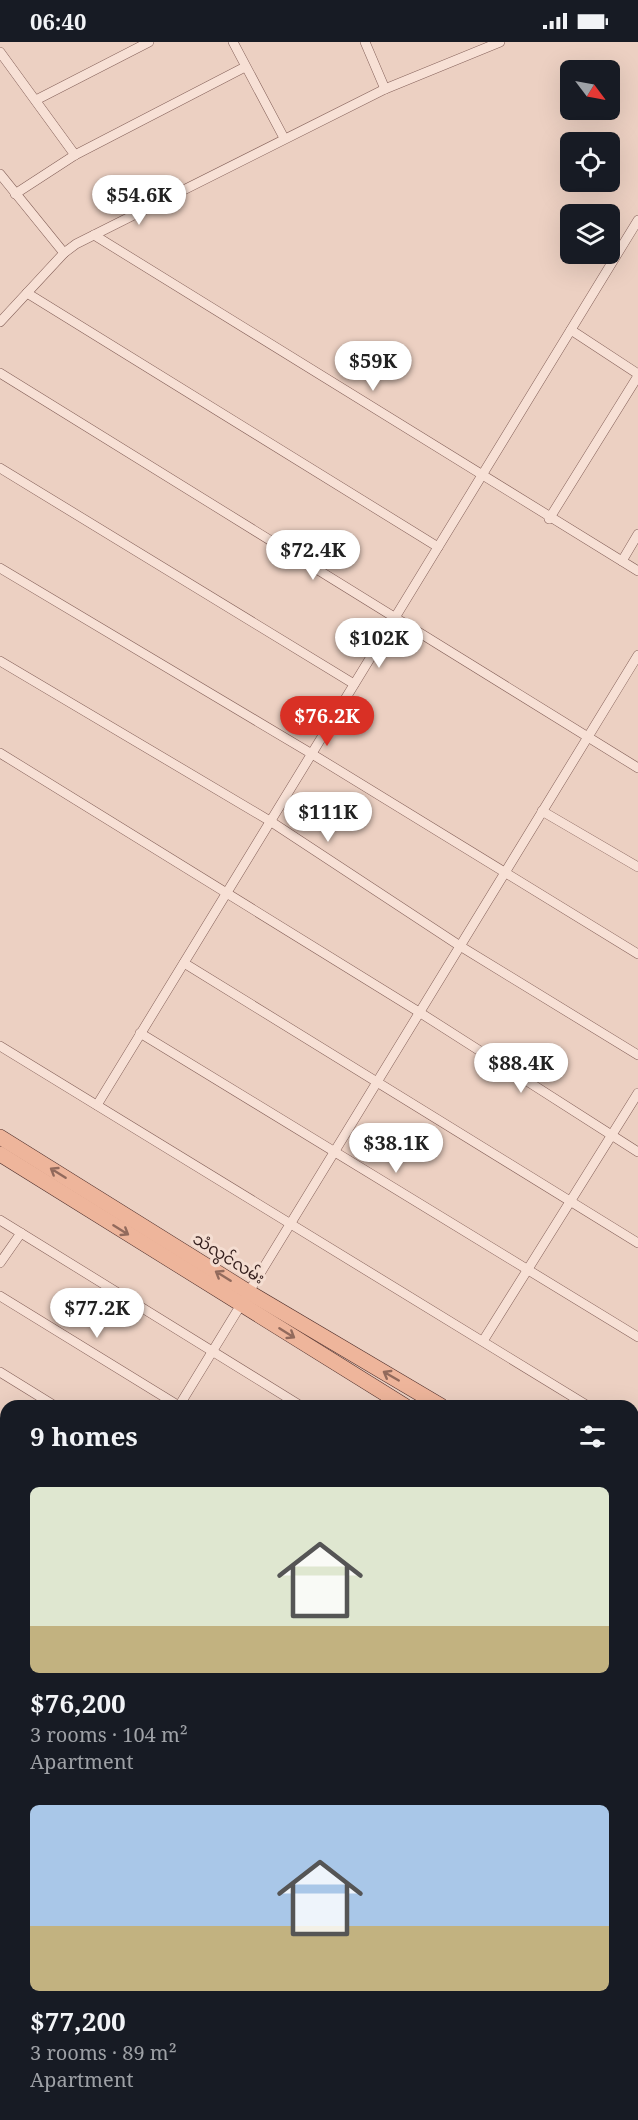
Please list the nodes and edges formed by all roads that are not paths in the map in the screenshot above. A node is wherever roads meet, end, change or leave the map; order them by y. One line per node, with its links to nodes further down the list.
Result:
1 (148, 42): 8 (street)
2 (232, 42): 6 (street)
3 (365, 42): 7 (street)
4 (501, 42): 7 (street)
5 (0, 52): 8 (street)
6 (245, 67): 9 (street); 10 (street)
7 (385, 89): 9 (street)
8 (36, 100): 10 (street)
9 (284, 138): 14 (street)
10 (75, 155): 12 (street)
11 (0, 174): 12 (street)
12 (15, 194): 15 (street)
13 (638, 220): 18 (street)
14 (94, 235): 15 (street); 22 (street)
15 (64, 253): 16 (street)
16 (27, 293): 17 (street); 25 (street)
17 (1, 319)
18 (571, 330): 20 (street); 22 (street)
19 (0, 374): 29 (street)
20 (638, 375): 23 (street)
21 (0, 468): 33 (street)
22 (482, 475): 23 (street); 25 (street)
23 (549, 519): 26 (street)
24 (638, 534): 26 (street)
25 (438, 547): 29 (street)
26 (622, 561): 28 (street)
27 (0, 568): 36 (street)
28 (638, 571)
29 (396, 616): 33 (street); 34 (street)
30 (638, 655): 32 (street)
31 (0, 661): 39 (street)
32 (634, 671): 34 (street)
33 (354, 684): 36 (street)
34 (587, 738): 37 (street); 38 (street)
35 (0, 753): 42 (street)
36 (312, 754): 39 (street); 41 (street)
37 (638, 768)
38 (542, 811): 40 (street); 41 (street)
39 (270, 821): 42 (street); 43 (street)
40 (638, 867)
41 (506, 872): 43 (street); 44 (street)
42 (226, 893): 45 (street); 46 (street)
43 (460, 946): 46 (street); 49 (street)
44 (638, 954)
45 (184, 963): 47 (street); 50 (street)
46 (419, 1012): 50 (street); 53 (street)
47 (140, 1033): 52 (street); 55 (street)
48 (0, 1046): 52 (street)
49 (638, 1055)
50 (376, 1083): 55 (street); 58 (street)
51 (638, 1093): 53 (street)
52 (97, 1105): 60 (street)
53 (611, 1136): 56 (street); 58 (street)
54 (0, 1137): 66 (main road, သံလွင်လမ်း, one-way to 54)
55 (334, 1152): 60 (street); 64 (street)
56 (638, 1152)
57 (0, 1154): 66 (main road, သံလွင်လမ်း, one-way to 66)
58 (570, 1202): 62 (street); 64 (street)
59 (0, 1220): 61 (street)
60 (291, 1223): 66 (street); 68 (street)
61 (21, 1233): 63 (street); 69 (street)
62 (638, 1243)
63 (0, 1263)
64 (529, 1268): 67 (street); 68 (street)
65 (0, 1296): 72 (street)
66 (246, 1299): 69 (street); 75 (main road, သံလွင်လမ်း, one-way to 75); 76 (main road, သံလွင်လမ်း, one-way to 66)
67 (638, 1337)
68 (483, 1341): 77 (street)
69 (213, 1351): 73 (street); 74 (street)
70 (0, 1372): 71 (street)
71 (45, 1400)
72 (169, 1400)
73 (183, 1400)
74 (291, 1400)
75 (396, 1400)
76 (430, 1400)
77 (578, 1400)

